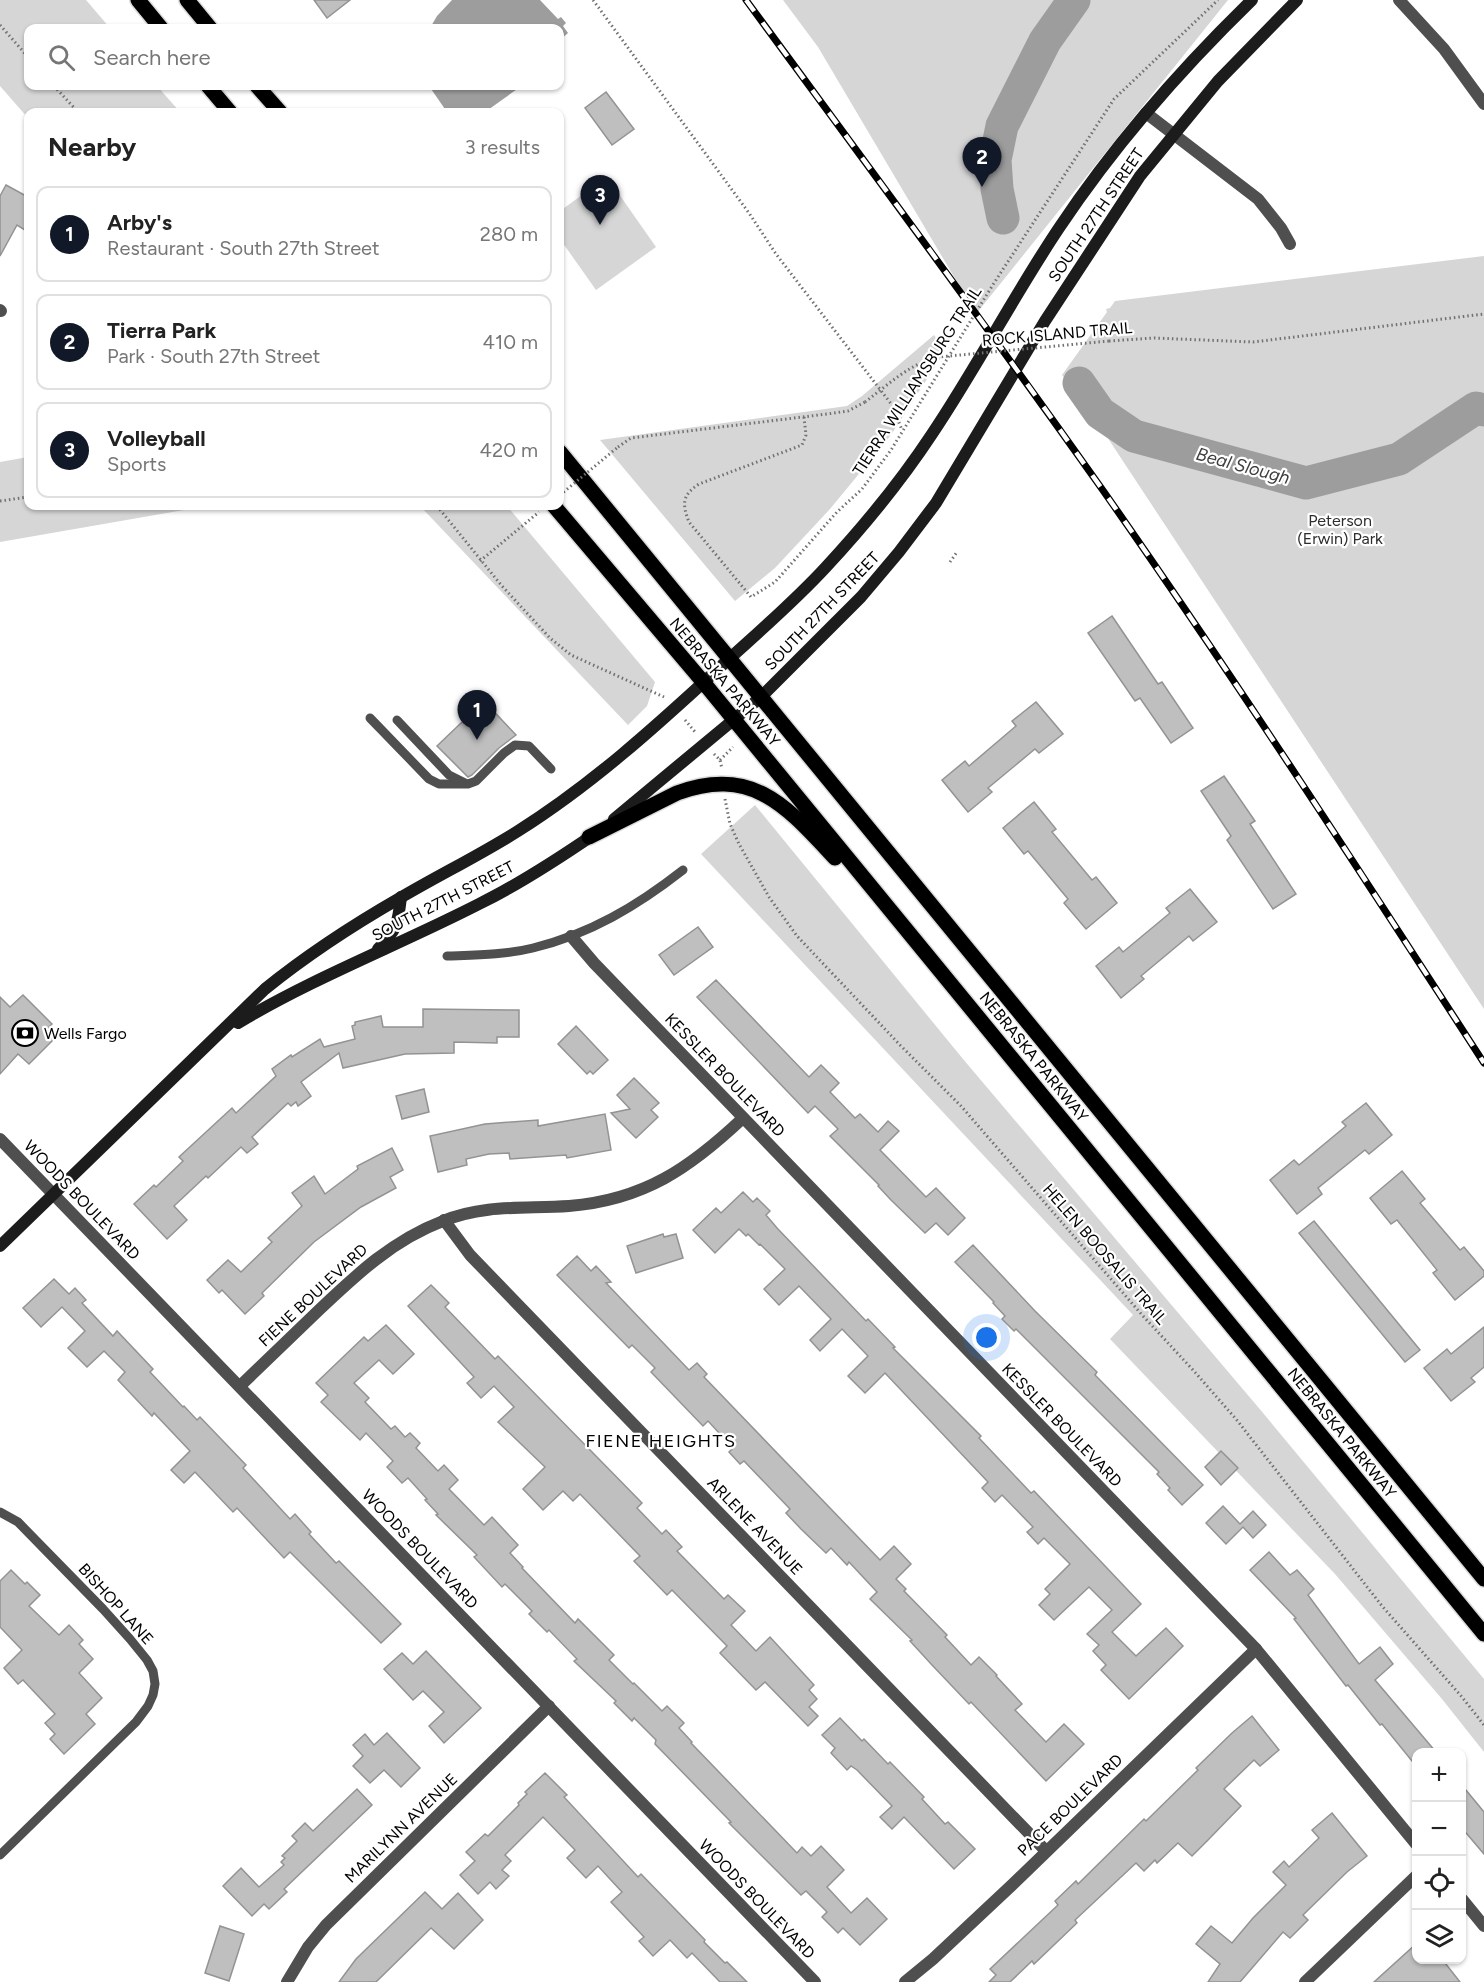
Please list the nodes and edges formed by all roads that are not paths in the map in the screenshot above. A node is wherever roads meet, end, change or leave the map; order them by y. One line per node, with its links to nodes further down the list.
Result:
1 (138, 0): 6 (main road)
2 (187, 0): 7 (main road)
3 (1252, 0): 13 (main road, SOUTH 27TH STREET)
4 (1297, 0): 14 (main road, SOUTH 27TH STREET)
5 (1399, 0): 10 (street)
6 (158, 24)
7 (207, 24)
8 (211, 90): 11 (main road)
9 (261, 90): 12 (main road)
10 (1484, 104)
11 (227, 108)
12 (276, 108)
13 (1146, 113): 14 (street); 18 (main road, SOUTH 27TH STREET)
14 (1174, 134): 15 (street); 20 (main road, SOUTH 27TH STREET)
15 (1290, 244)
16 (564, 457): 18 (main road, NEBRASKA PARKWAY)
17 (557, 510): 19 (main road, NEBRASKA PARKWAY)
18 (729, 659): 19 (main road, SOUTH 27TH STREET); 20 (main road, NEBRASKA PARKWAY)
19 (704, 683): 23 (main road, NEBRASKA PARKWAY); 28 (main road, SOUTH 27TH STREET)
20 (761, 697): 23 (main road, SOUTH 27TH STREET); 41 (main road, NEBRASKA PARKWAY)
21 (370, 718): 25 (lane)
22 (397, 720): 25 (lane)
23 (734, 720): 26 (main road, SOUTH 27TH STREET); 32 (main road, NEBRASKA PARKWAY)
24 (551, 770): 25 (lane)
25 (468, 784)
26 (589, 837): 30 (main road, SOUTH 27TH STREET); 32 (main road)
27 (682, 870): 29 (lane)
28 (401, 897): 30 (main road); 33 (main road, SOUTH 27TH STREET)
29 (571, 936): 31 (lane); 34 (street, KESSLER BOULEVARD)
30 (372, 955): 33 (main road, SOUTH 27TH STREET)
31 (447, 956)
32 (929, 958): 42 (main road, NEBRASKA PARKWAY)
33 (222, 1032): 36 (main road, SOUTH 27TH STREET)
34 (743, 1118): 37 (street, FIENE BOULEVARD); 43 (street, KESSLER BOULEVARD)
35 (0, 1139): 36 (street, WOODS BOULEVARD)
36 (54, 1194): 38 (main road, SOUTH 27TH STREET); 39 (street, WOODS BOULEVARD)
37 (444, 1220): 39 (street, FIENE BOULEVARD); 46 (street, ARLENE AVENUE)
38 (0, 1246)
39 (240, 1386): 44 (street, WOODS BOULEVARD)
40 (0, 1512): 47 (lane, BISHOP LANE)
41 (1484, 1579)
42 (1484, 1634)
43 (1256, 1649): 45 (street, KESSLER BOULEVARD); 46 (street, PACE BOULEVARD)
44 (549, 1706): 51 (street, MARILYNN AVENUE); 52 (street, WOODS BOULEVARD)
45 (1412, 1839)
46 (1046, 1851): 53 (street, PACE BOULEVARD)
47 (0, 1855)
48 (1412, 1880): 54 (street)
49 (1466, 1905): 50 (street)
50 (1484, 1926)
51 (287, 1982)
52 (815, 1982)
53 (905, 1982)
54 (1305, 1982)

